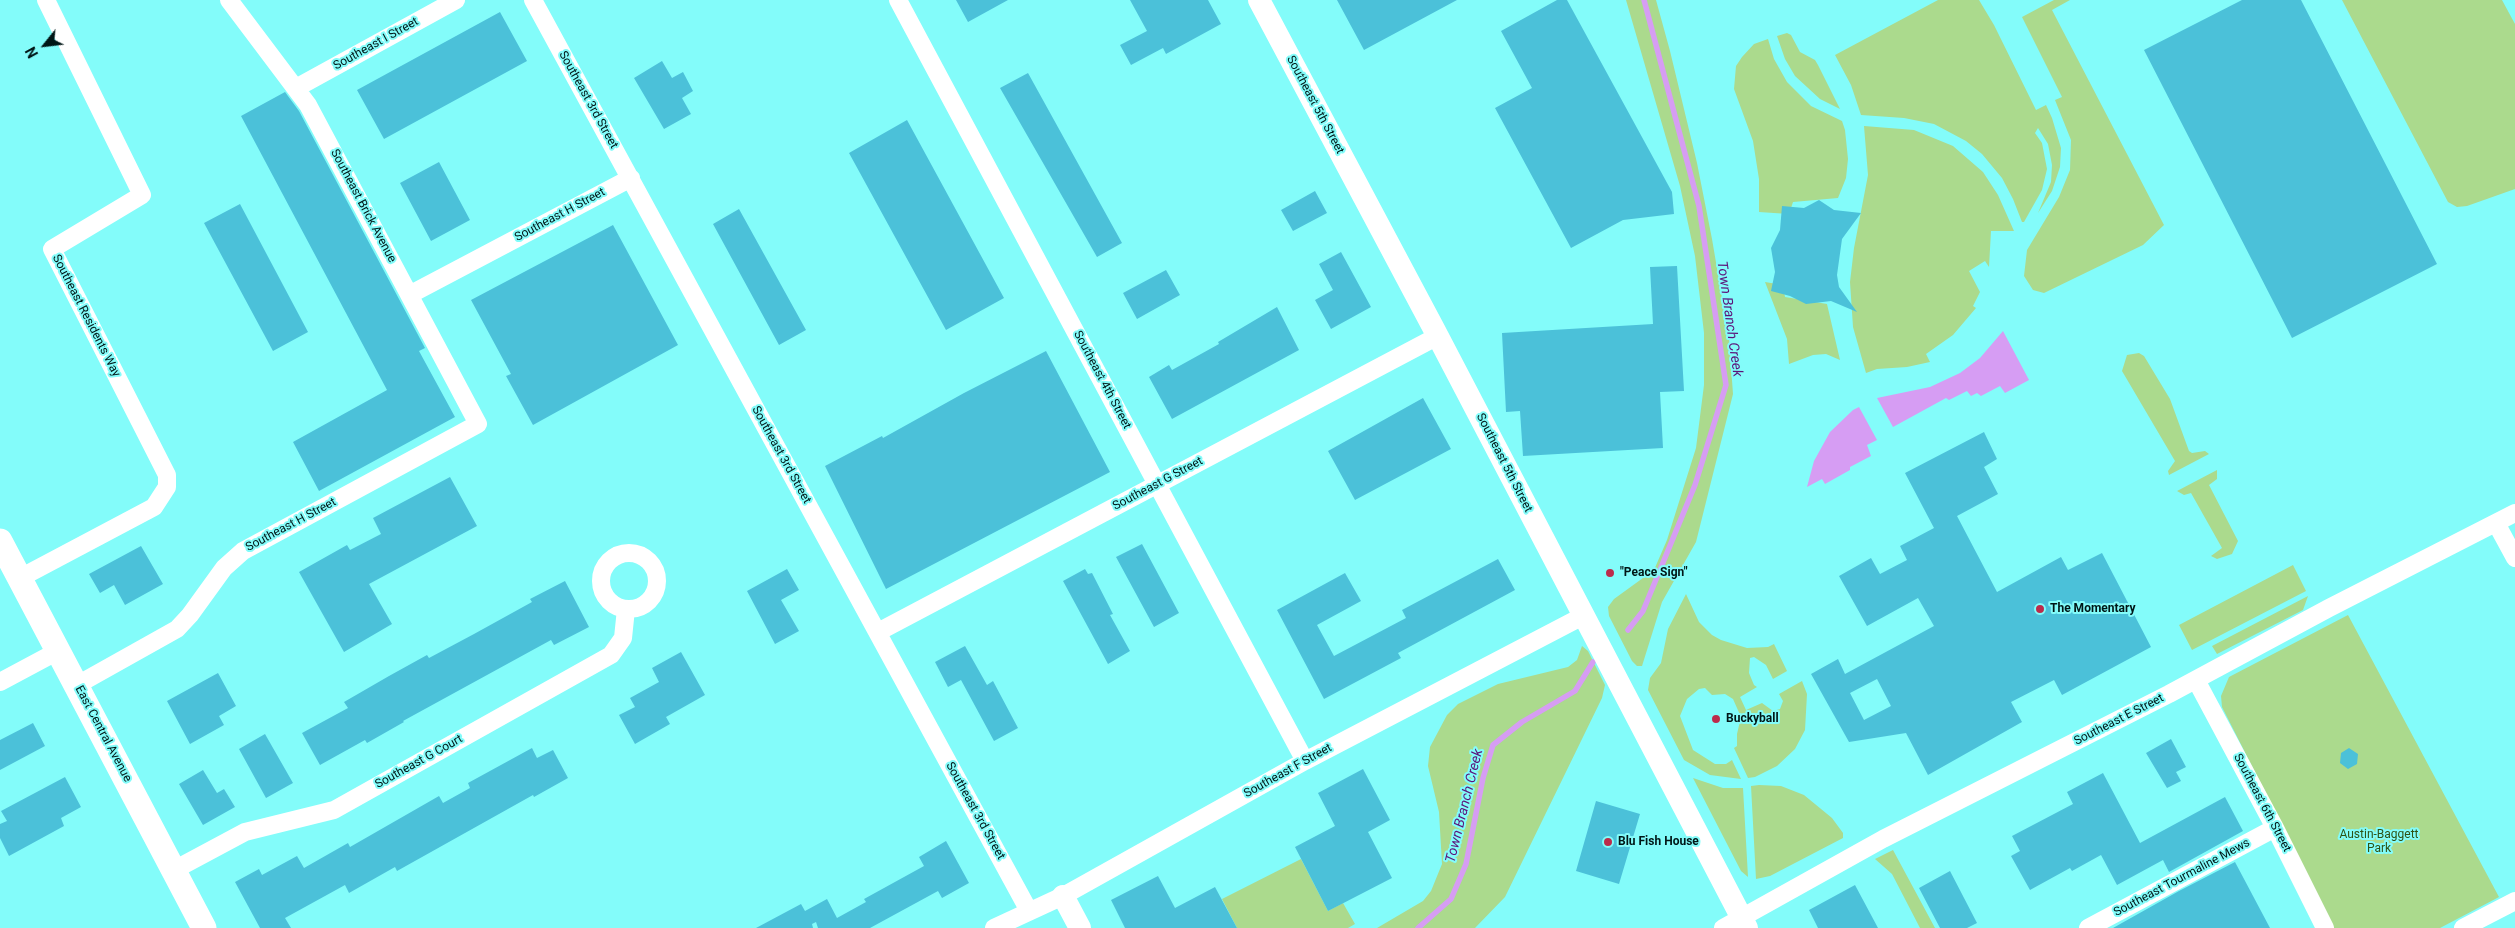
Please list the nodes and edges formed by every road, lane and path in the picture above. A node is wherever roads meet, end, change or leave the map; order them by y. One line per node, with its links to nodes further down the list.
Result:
1 (46, 0): 17 (street, Southeast Residents Way)
2 (229, 0): 7 (street, Southeast Brick Avenue)
3 (456, 0): 7 (street, Southeast I Street)
4 (533, 0): 8 (street, Southeast 3rd Street)
5 (898, 0): 12 (street, Southeast 4th Street)
6 (1259, 0): 10 (street, Southeast 5th Street)
7 (296, 88): 9 (street, Southeast Brick Avenue)
8 (631, 178): 9 (street, Southeast H Street); 20 (street, Southeast 3rd Street)
9 (411, 294): 11 (street, Southeast Brick Avenue)
10 (1438, 336): 12 (street, Southeast G Street); 19 (street, Southeast 5th Street)
11 (478, 424): 24 (street, Southeast H Street)
12 (1157, 484): 20 (street, Southeast G Street); 25 (street, Southeast 4th Street)
13 (2515, 513): 14 (street, Southeast E Street)
14 (2496, 523): 16 (street); 22 (street, Southeast E Street)
15 (0, 541): 17 (main road, East Central Avenue)
16 (2515, 558)
17 (20, 578): 21 (main road, East Central Avenue)
18 (626, 609): 27 (street, Southeast G Court)
19 (1583, 616): 25 (street, Southeast F Street); 31 (street, Southeast 5th Street)
20 (878, 632): 30 (street, Southeast 3rd Street)
21 (58, 651): 23 (street); 24 (main road, East Central Avenue)
22 (2196, 680): 26 (street, Southeast 6th Street); 31 (street, Southeast E Street)
23 (0, 682)
24 (76, 685): 27 (main road, East Central Avenue)
25 (1305, 761): 28 (street, Southeast F Street)
26 (2275, 828): 35 (street, Southeast Tourmaline Mews); 36 (street, Southeast 6th Street)
27 (174, 870): 32 (main road, East Central Avenue)
28 (1063, 896): 30 (street, Southeast F Street); 34 (street)
29 (2515, 901): 37 (street)
30 (1029, 911): 33 (street, Southeast F Street)
31 (1737, 925)
32 (204, 928)
33 (994, 928)
34 (1080, 928)
35 (2088, 928)
36 (2325, 928)
37 (2463, 928)

